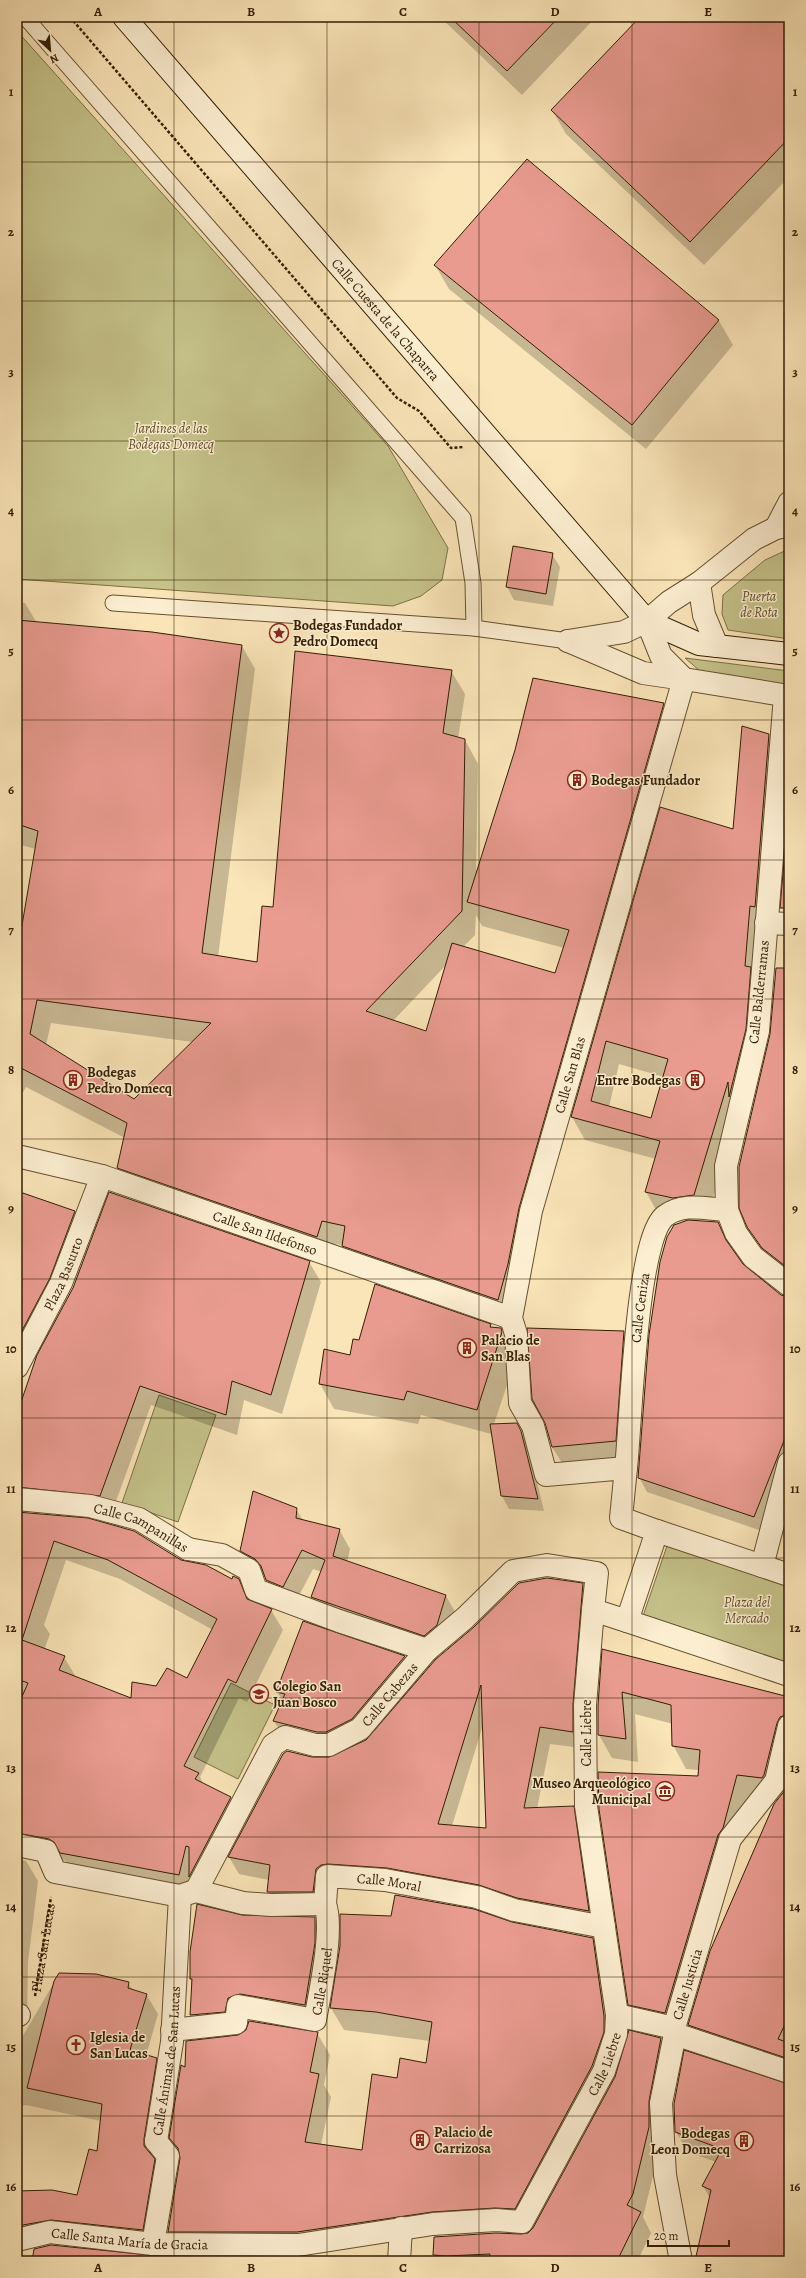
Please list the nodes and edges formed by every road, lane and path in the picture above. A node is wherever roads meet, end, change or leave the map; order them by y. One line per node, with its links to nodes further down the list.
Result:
1 (25, 17): 10 (lane)
2 (70, 17): 4 (path)
3 (124, 17): 9 (street, Calle Cuesta de la Chaparra)
4 (470, 447)
5 (789, 503): 6 (street)
6 (783, 527): 7 (street)
7 (699, 583): 9 (street); 12 (street)
8 (113, 603): 10 (lane)
9 (647, 622): 11 (street); 12 (street); 14 (street)
10 (474, 628): 11 (lane)
11 (568, 641): 14 (street)
12 (716, 646): 13 (street)
13 (789, 654)
14 (684, 679): 15 (street); 22 (street, Calle San Blas)
15 (787, 696): 16 (street, Calle Balderramas)
16 (766, 923): 17 (street); 20 (street, Calle Balderramas)
17 (789, 924)
18 (17, 1156): 19 (street, Calle San Ildefonso)
19 (102, 1176): 22 (street, Calle San Ildefonso); 23 (street, Plaza Basurto)
20 (727, 1210): 21 (street, Calle Balderramas); 25 (street, Calle Ceniza)
21 (789, 1285)
22 (511, 1318): 25 (street, Calle San Blas)
23 (17, 1367)
24 (789, 1463): 28 (street)
25 (626, 1468): 27 (street)
26 (17, 1499): 32 (street, Calle Campanillas)
27 (657, 1531): 28 (street); 31 (street)
28 (762, 1566): 29 (street)
29 (789, 1575)
30 (593, 1610): 31 (street); 32 (street, Calle Cabezas); 39 (street, Calle Liebre)
31 (627, 1621): 33 (street)
32 (427, 1650): 37 (street, Calle Cabezas)
33 (789, 1675)
34 (789, 1726): 43 (street, Calle Justicia)
35 (17, 1845): 36 (street)
36 (55, 1872): 37 (street); 41 (path, Plaza San Lucas)
37 (188, 1893): 38 (street); 42 (street, Calle Ánimas de San Lucas)
38 (325, 1904): 39 (street, Calle Moral); 42 (street, Calle Riquel)
39 (604, 1927): 40 (street, Calle Liebre)
40 (617, 2015): 43 (street); 45 (street, Calle Liebre)
41 (18, 2016)
42 (172, 2030): 47 (street, Calle Ánimas de San Lucas)
43 (675, 2031): 44 (street); 50 (street, Calle Justicia)
44 (789, 2072)
45 (401, 2228): 48 (street, Calle Liebre); 49 (street)
46 (17, 2240): 47 (street, Calle Santa María de Gracia)
47 (153, 2244): 48 (street, Calle Santa María de Gracia)
48 (241, 2252)
49 (398, 2261)
50 (681, 2261)

